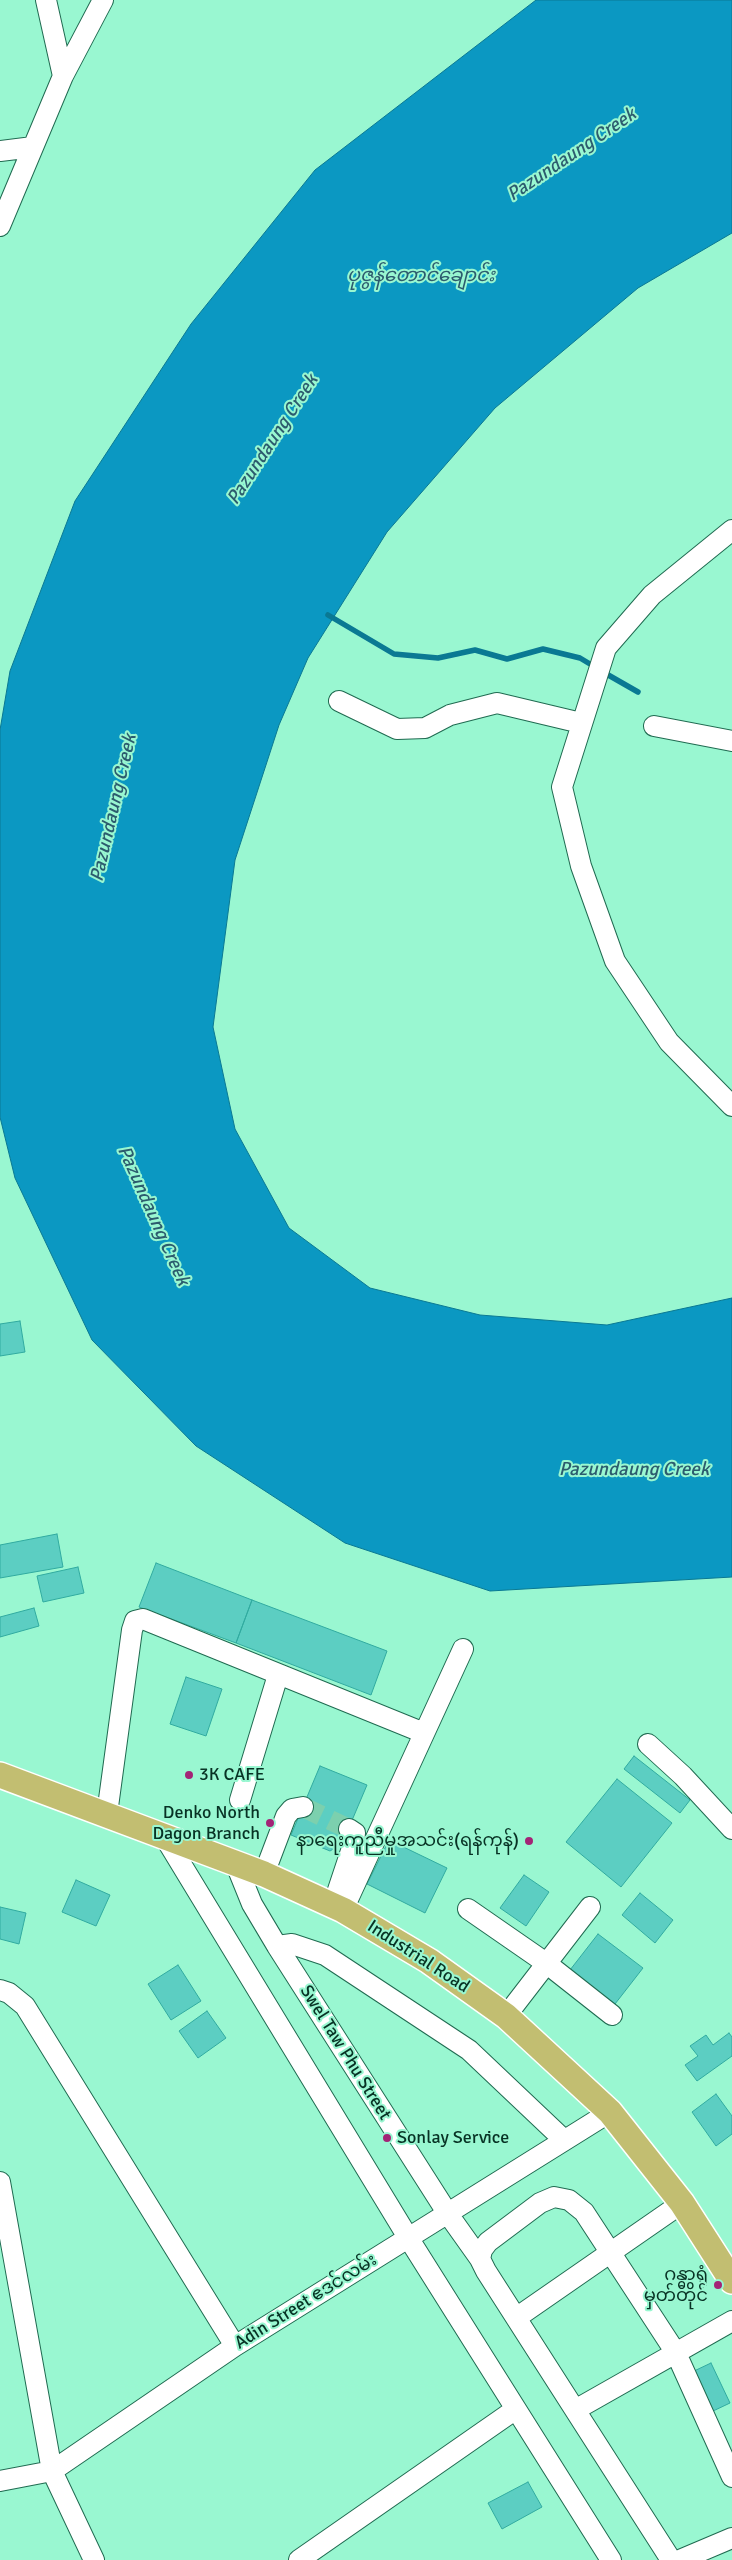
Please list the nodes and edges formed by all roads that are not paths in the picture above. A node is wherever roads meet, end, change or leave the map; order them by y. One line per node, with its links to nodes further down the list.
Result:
1 (46, 0): 3 (street)
2 (103, 0): 3 (street)
3 (63, 76): 4 (street)
4 (33, 147): 5 (street); 6 (street)
5 (0, 151)
6 (0, 226)
7 (732, 530): 9 (street)
8 (339, 701): 9 (street)
9 (581, 723): 12 (street)
10 (654, 726): 11 (street)
11 (732, 741)
12 (732, 1106)
13 (463, 1649): 15 (street)
14 (278, 1675): 15 (street); 18 (street); 20 (street)
15 (424, 1733): 26 (street)
16 (648, 1744): 22 (street)
17 (0, 1775): 20 (main road, Industrial Road)
18 (240, 1800)
19 (303, 1808): 25 (street)
20 (107, 1814): 23 (main road, Industrial Road)
21 (349, 1828): 26 (street)
22 (732, 1829)
23 (164, 1836): 24 (main road, Industrial Road); 39 (street)
24 (235, 1862): 25 (main road, Industrial Road); 29 (street, Swel Taw Phu Street)
25 (264, 1874): 26 (main road, Industrial Road)
26 (338, 1907): 33 (main road, Industrial Road)
27 (590, 1907): 30 (street)
28 (468, 1909): 30 (street)
29 (277, 1946): 35 (street); 38 (street, Swel Taw Phu Street)
30 (546, 1962): 32 (street); 33 (street)
31 (0, 1990): 45 (street)
32 (612, 2015)
33 (506, 2016): 34 (main road, Industrial Road)
34 (610, 2112): 35 (street, Adin Street ဧဒင်လမ်း); 37 (main road, Industrial Road)
35 (564, 2140): 38 (street, Adin Street ဧဒင်လမ်း)
36 (0, 2182): 49 (street)
37 (682, 2203): 40 (street); 42 (main road, Industrial Road)
38 (448, 2214): 39 (street, Adin Street ဧဒင်လမ်း); 41 (street, Swel Taw Phu Street)
39 (409, 2239): 45 (street, Adin Street ဧဒင်လမ်း); 47 (street)
40 (611, 2252): 41 (street); 43 (street); 46 (street)
41 (480, 2259): 43 (street, Swel Taw Phu Street)
42 (731, 2277)
43 (516, 2318): 48 (street, Swel Taw Phu Street)
44 (732, 2321): 46 (street)
45 (235, 2346): 49 (street, Adin Street ဧဒင်လမ်း)
46 (676, 2353): 48 (street); 50 (street)
47 (516, 2409): 54 (street); 55 (street)
48 (575, 2410): 56 (street, Swel Taw Phu Street)
49 (52, 2471): 51 (street, Adin Street ဧဒင်လမ်း); 53 (street)
50 (732, 2477)
51 (0, 2481)
52 (732, 2538): 57 (street)
53 (94, 2560)
54 (299, 2560)
55 (611, 2560)
56 (671, 2560)
57 (680, 2560)

